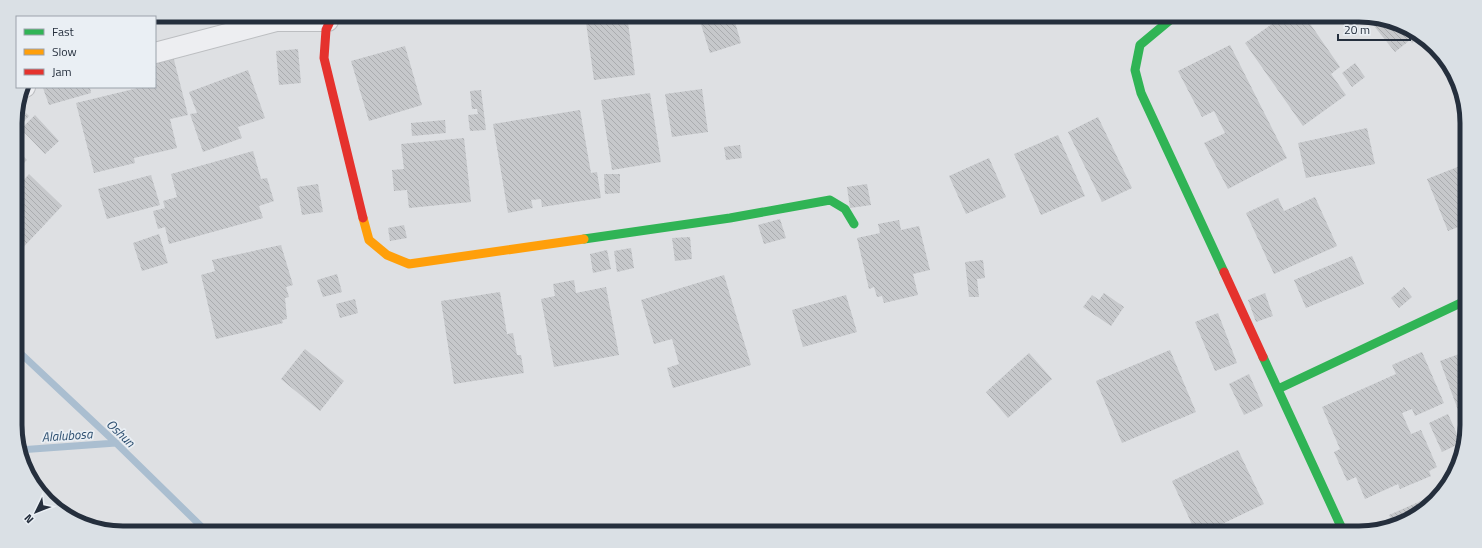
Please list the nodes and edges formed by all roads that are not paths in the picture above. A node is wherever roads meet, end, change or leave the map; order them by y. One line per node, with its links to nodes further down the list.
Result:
1 (272, 22): 4 (street)
2 (329, 22): 5 (street)
3 (1168, 22): 7 (street)
4 (156, 53)
5 (854, 224)
6 (1460, 303): 7 (street)
7 (1278, 389): 8 (street)
8 (1341, 526)

